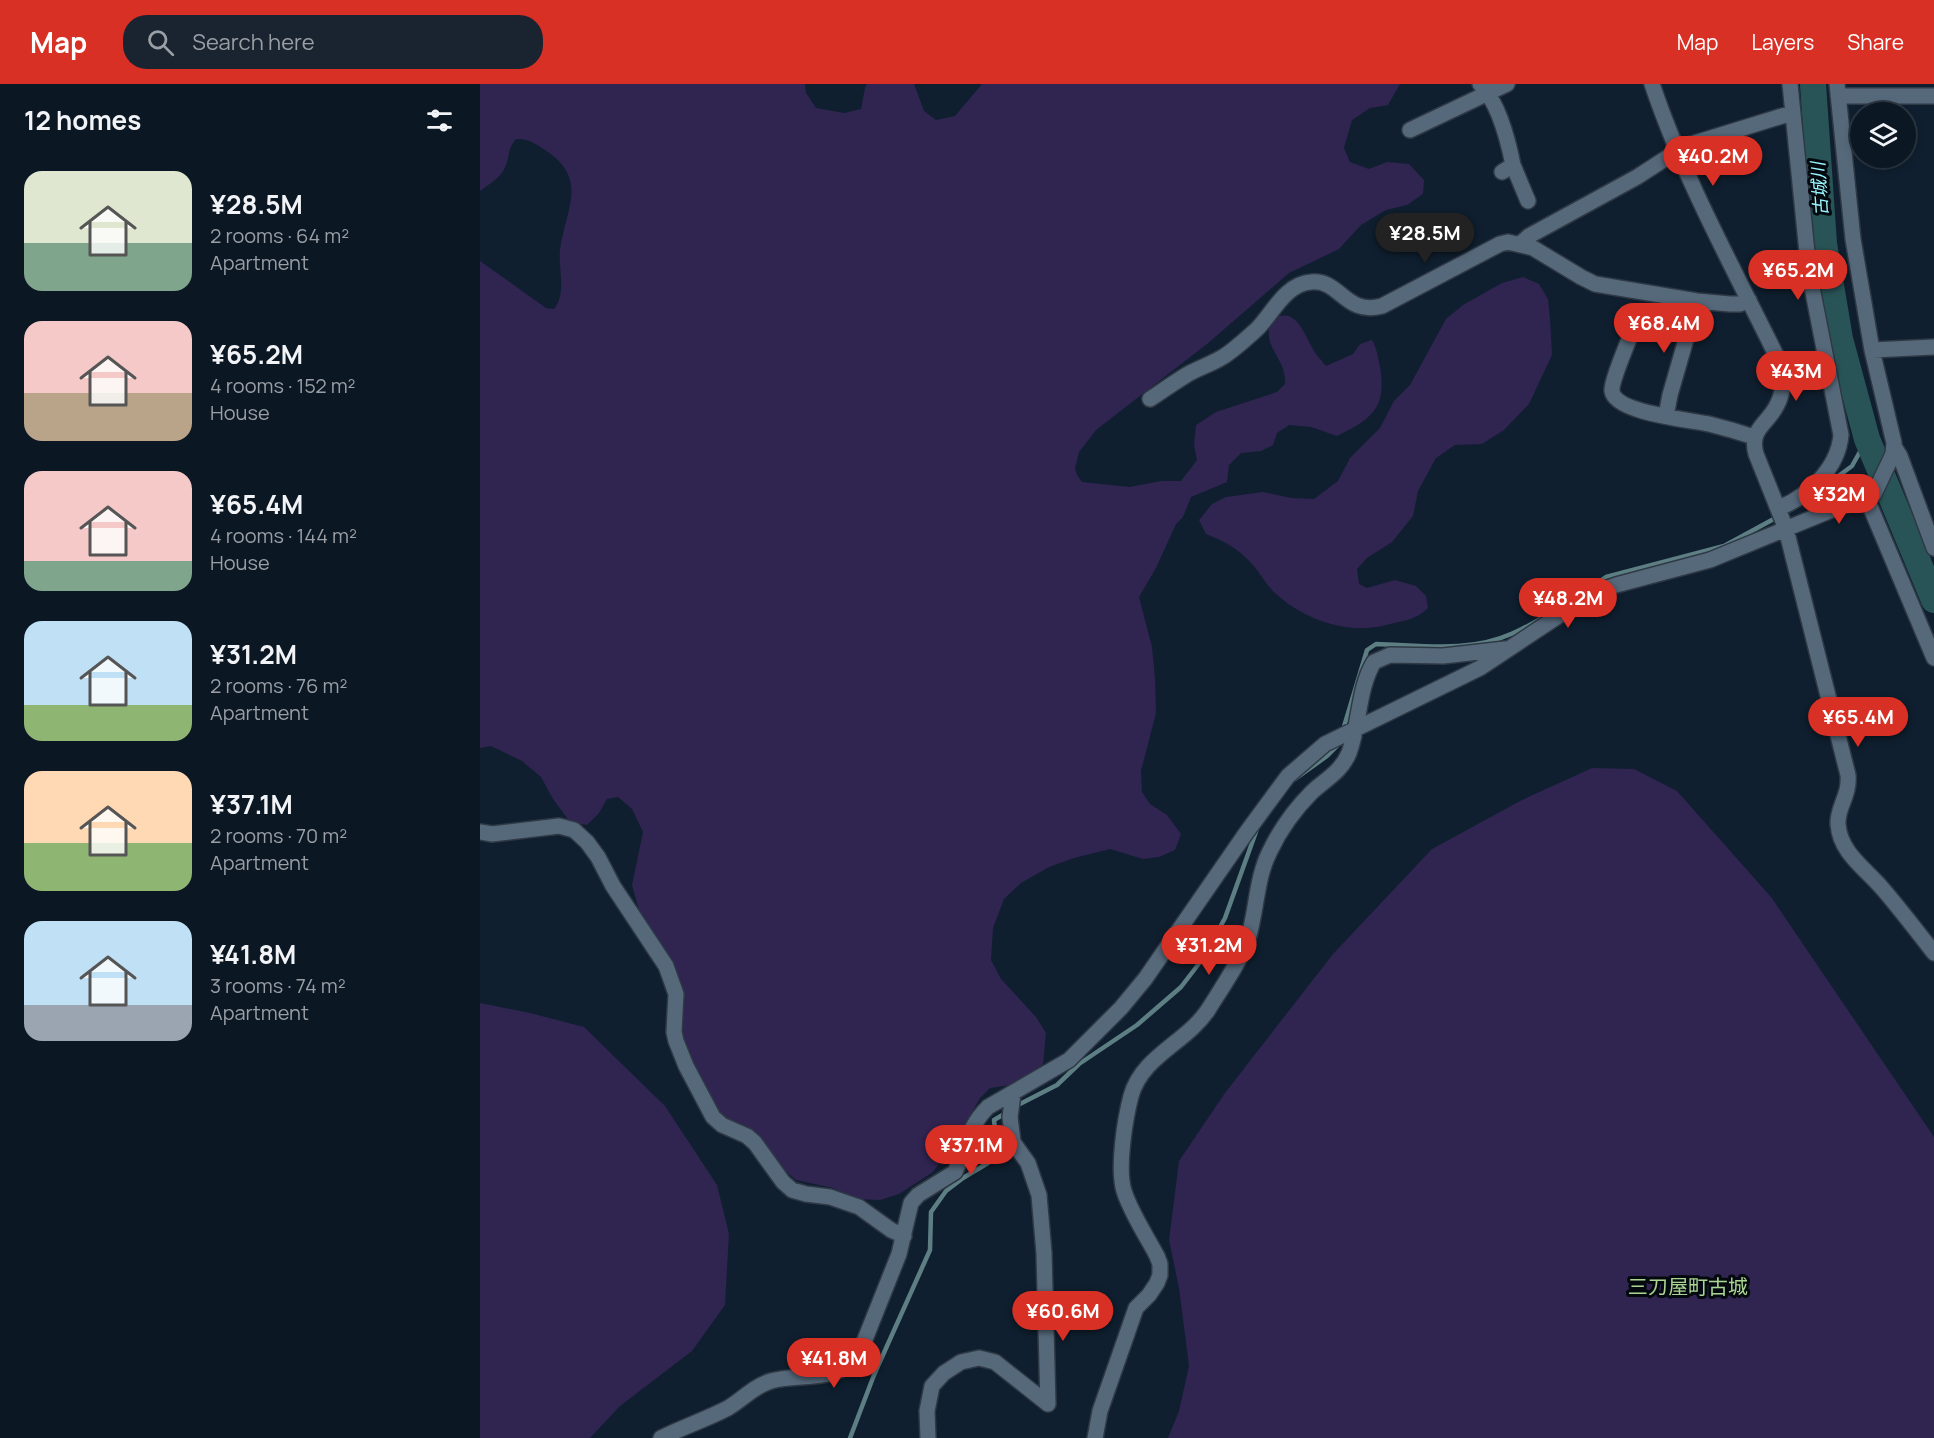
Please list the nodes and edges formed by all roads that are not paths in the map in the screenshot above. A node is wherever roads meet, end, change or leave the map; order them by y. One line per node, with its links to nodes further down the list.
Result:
1 (1507, 84): 4 (street)
2 (1652, 84): 9 (street)
3 (1790, 84): 7 (street)
4 (1484, 88): 8 (street); 10 (street)
5 (1837, 90): 6 (street); 16 (street)
6 (1934, 96)
7 (1792, 112): 9 (street); 22 (street)
8 (1410, 130)
9 (1678, 150): 11 (street); 12 (street)
10 (1528, 201)
11 (1520, 244): 13 (street); 17 (street)
12 (1749, 300): 13 (street); 19 (street)
13 (1697, 301): 18 (street)
14 (1630, 334): 18 (street)
15 (1934, 347): 16 (street)
16 (1872, 350): 20 (street)
17 (1150, 399)
18 (1666, 416): 19 (street)
19 (1754, 437): 22 (street)
20 (1894, 451): 21 (street); 23 (street)
21 (1870, 496): 22 (street); 25 (street)
22 (1782, 517): 24 (street); 28 (street)
23 (1934, 548)
24 (1511, 648): 26 (street); 26 (street)
25 (1934, 658)
26 (1348, 733): 29 (street); 33 (street)
27 (480, 832): 30 (street)
28 (1934, 953)
29 (1013, 1094): 30 (street); 32 (street)
30 (903, 1236): 31 (street)
31 (661, 1438)
32 (928, 1438)
33 (1095, 1438)

